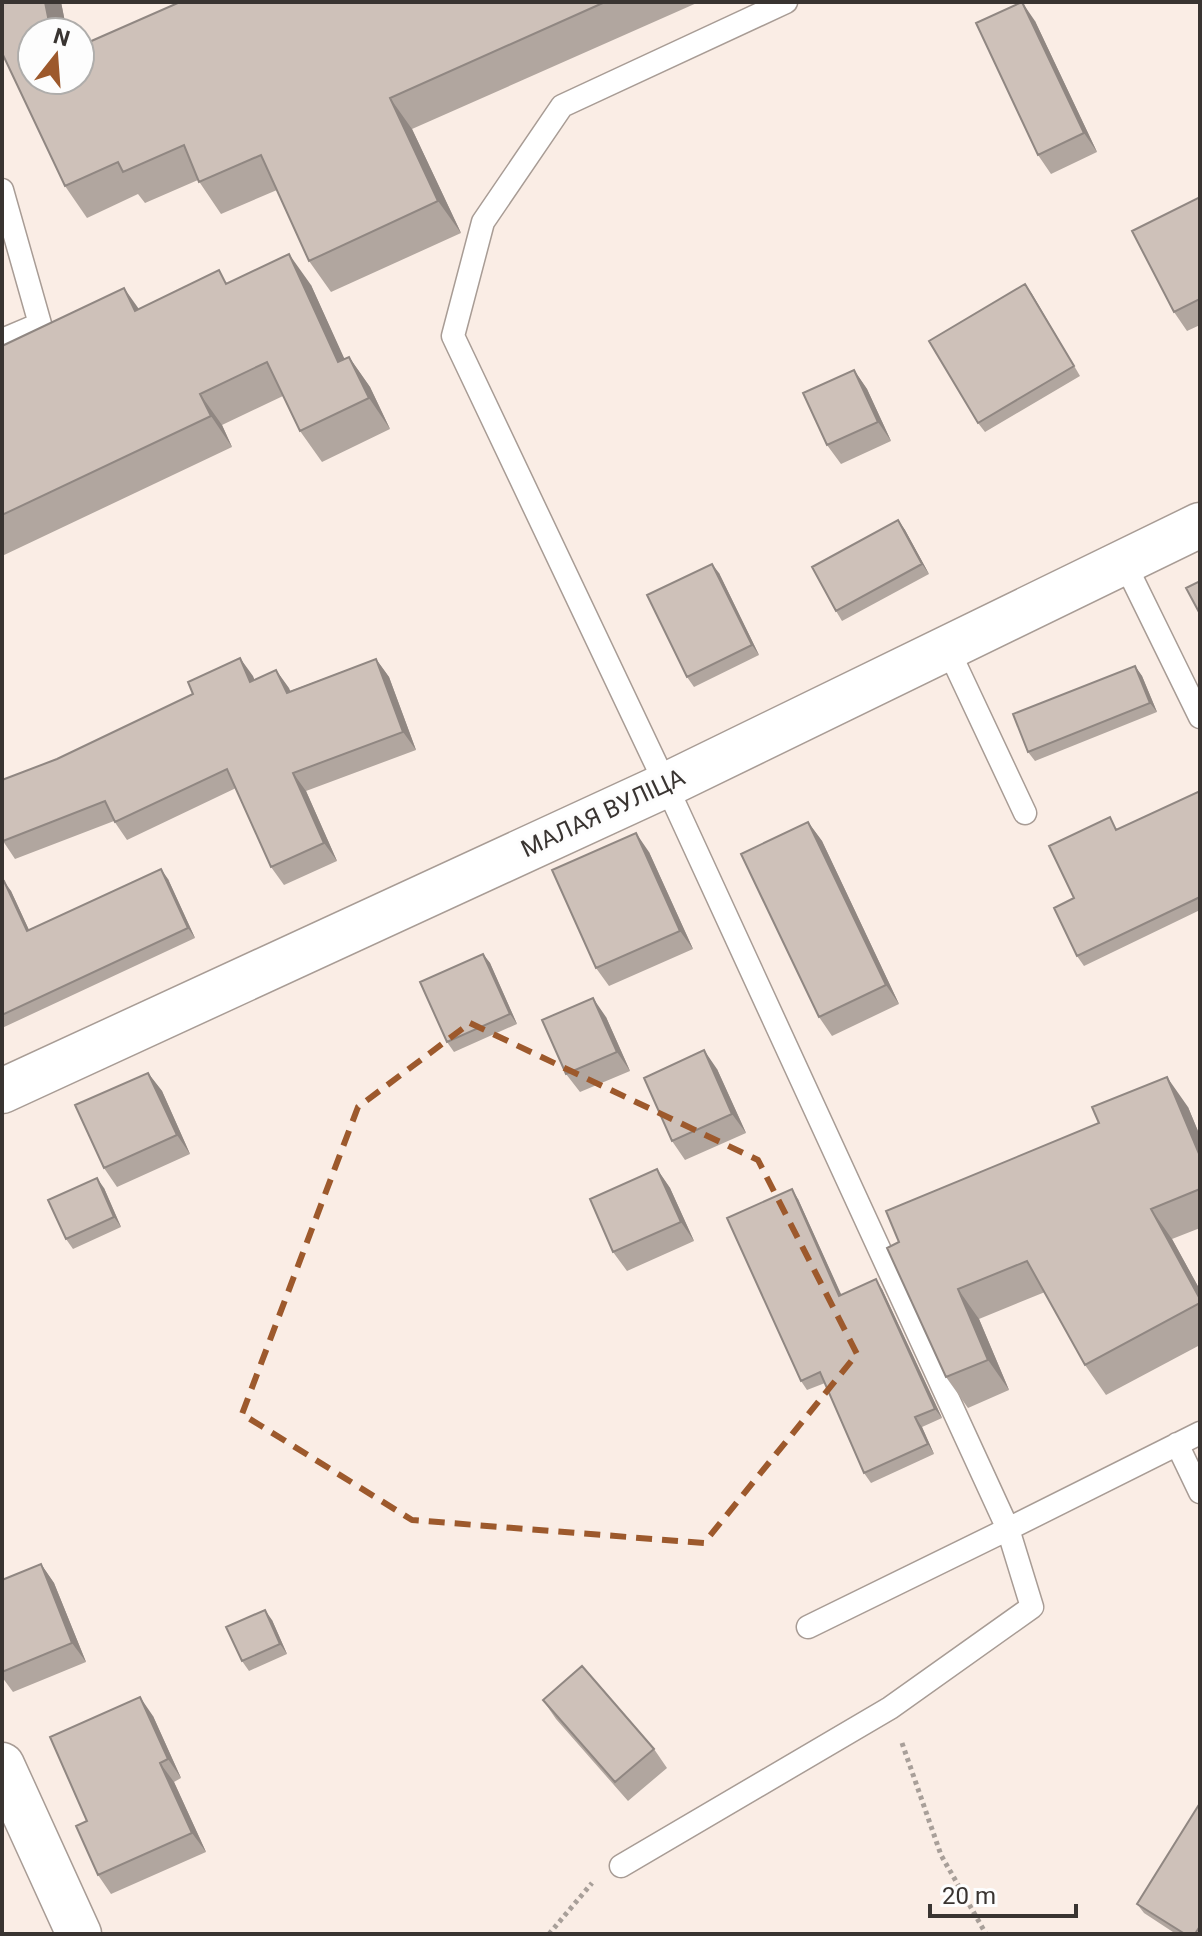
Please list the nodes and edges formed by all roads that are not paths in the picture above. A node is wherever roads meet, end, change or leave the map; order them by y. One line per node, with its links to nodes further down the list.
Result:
1 (786, 2): 8 (lane)
2 (2, 190): 3 (lane)
3 (2, 340)
4 (1200, 525): 5 (street, МАЛАЯ ВУЛІЦА)
5 (1124, 562): 6 (street, МАЛАЯ ВУЛІЦА); 7 (lane)
6 (947, 647): 8 (street, МАЛАЯ ВУЛІЦА); 9 (lane)
7 (1200, 717)
8 (666, 785): 10 (street, МАЛАЯ ВУЛІЦА); 14 (lane)
9 (1025, 813)
10 (2, 1091)
11 (1200, 1433): 12 (lane)
12 (1177, 1444): 13 (lane); 14 (lane)
13 (1200, 1492)
14 (1008, 1529): 15 (lane); 17 (lane)
15 (808, 1627)
16 (2, 1765): 18 (street)
17 (621, 1866)
18 (79, 1934)

